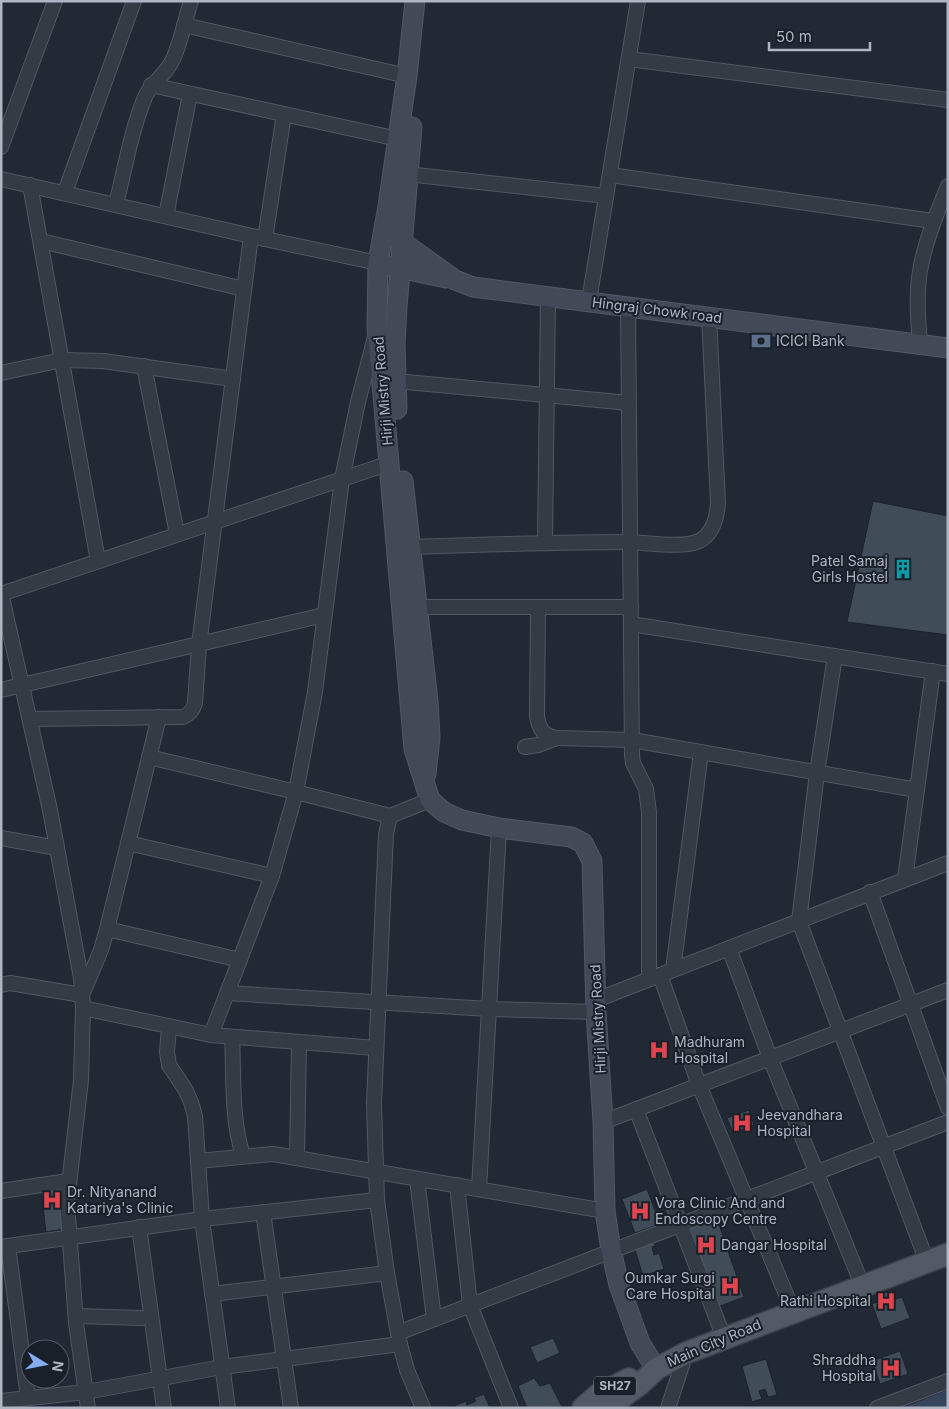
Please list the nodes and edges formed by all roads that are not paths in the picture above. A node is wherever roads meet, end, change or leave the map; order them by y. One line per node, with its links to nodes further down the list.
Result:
1 (54, 1): 15 (street)
2 (134, 1): 21 (street)
3 (191, 1): 7 (street)
4 (415, 1): 9 (main road, Hirji Mistry Road)
5 (425, 1): 16 (main road, Hirji Mistry Road)
6 (638, 1): 8 (street)
7 (184, 25): 9 (street); 10 (street)
8 (629, 59): 12 (street); 17 (street)
9 (407, 76): 14 (main road, Hirji Mistry Road)
10 (151, 85): 11 (street); 23 (street)
11 (190, 94): 13 (street); 24 (street)
12 (948, 100)
13 (284, 114): 14 (street); 28 (street)
14 (398, 139): 26 (main road, Hirji Mistry Road)
15 (1, 147)
16 (408, 174): 22 (street); 30 (main road, Hirji Mistry Road)
17 (610, 175): 22 (street); 25 (street)
18 (1, 179): 19 (street)
19 (30, 185): 21 (street); 29 (street)
20 (948, 186): 25 (street)
21 (65, 192): 23 (street)
22 (606, 196): 36 (street)
23 (116, 204): 24 (street)
24 (166, 216): 27 (street)
25 (933, 221): 40 (street)
26 (384, 227): 30 (main road, Hingraj Chowk road); 31 (main road, Hirji Mistry Road)
27 (251, 236): 28 (street); 34 (street)
28 (266, 239): 31 (street)
29 (40, 241): 34 (street); 42 (street)
30 (402, 244): 32 (main road, Hirji Mistry Road); 33 (main road, Hingraj Chowk road)
31 (378, 263): 32 (main road); 39 (main road, Hirji Mistry Road)
32 (400, 268): 33 (main road); 46 (main road, Hirji Mistry Road)
33 (454, 280): 35 (main road, Hingraj Chowk road)
34 (244, 289): 45 (street)
35 (548, 297): 36 (main road, Hingraj Chowk road); 47 (street)
36 (589, 301): 37 (main road, Hingraj Chowk road)
37 (628, 306): 38 (main road, Hingraj Chowk road); 48 (street)
38 (709, 316): 40 (main road, Hingraj Chowk road); 54 (street)
39 (377, 327): 49 (main road, Hirji Mistry Road); 50 (street)
40 (920, 344): 41 (main road, Hingraj Chowk road)
41 (948, 348)
42 (62, 360): 43 (street); 44 (street); 56 (street)
43 (144, 366): 45 (street); 52 (street)
44 (1, 373)
45 (233, 379): 51 (street)
46 (396, 381): 47 (street); 55 (main road, Hirji Mistry Road)
47 (546, 395): 48 (street); 53 (street)
48 (629, 403): 54 (street)
49 (390, 463): 50 (street); 77 (main road, Hirji Mistry Road)
50 (342, 479): 51 (street); 61 (street)
51 (216, 521): 52 (street); 63 (street)
52 (177, 534): 56 (street)
53 (545, 542): 54 (street); 55 (street)
54 (630, 542): 60 (street)
55 (410, 547): 58 (main road, Hirji Mistry Road)
56 (98, 561): 57 (street)
57 (1, 593): 67 (street)
58 (418, 607): 59 (street); 77 (main road, Hirji Mistry Road)
59 (538, 607): 60 (street); 71 (street)
60 (631, 608): 62 (street)
61 (324, 615): 63 (street); 79 (street)
62 (631, 624): 64 (street); 72 (street)
63 (198, 645): 67 (street); 69 (street)
64 (835, 656): 65 (street); 76 (street)
65 (933, 671): 66 (street); 78 (street)
66 (948, 674)
67 (23, 686): 68 (street); 70 (street)
68 (1, 690)
69 (159, 717): 70 (street); 75 (street)
70 (31, 719): 85 (street)
71 (557, 738): 72 (street); 73 (street)
72 (632, 740): 74 (street); 94 (street)
73 (525, 747)
74 (701, 752): 76 (street); 94 (street)
75 (149, 757): 79 (street); 84 (street)
76 (817, 773): 78 (street); 90 (street)
77 (426, 781): 80 (main road, Hirji Mistry Road)
78 (917, 790): 88 (street)
79 (296, 792): 81 (street); 87 (street)
80 (430, 800): 81 (street); 82 (main road, Hirji Mistry Road)
81 (390, 816): 99 (street)
82 (499, 828): 101 (main road, Hirji Mistry Road); 102 (street)
83 (1, 838): 85 (street)
84 (128, 843): 87 (street); 91 (street)
85 (57, 848): 98 (street)
86 (948, 863): 88 (street)
87 (272, 876): 93 (street)
88 (904, 879): 89 (street)
89 (870, 892): 90 (street); 100 (street)
90 (798, 920): 92 (street); 104 (street)
91 (107, 929): 93 (street); 98 (street)
92 (729, 948): 94 (street); 109 (street)
93 (240, 960): 97 (street)
94 (661, 975): 101 (street); 110 (street)
95 (1, 985): 98 (street)
96 (948, 990): 100 (street)
97 (227, 993): 99 (street); 105 (street)
98 (83, 1002): 103 (street); 122 (street)
99 (379, 1002): 102 (street); 108 (street)
100 (910, 1004): 104 (street); 111 (street)
101 (596, 1006): 102 (street); 113 (main road, Hirji Mistry Road)
102 (489, 1009): 124 (street)
103 (169, 1028): 105 (street); 118 (street)
104 (839, 1031): 109 (street); 115 (street)
105 (211, 1035): 106 (street)
106 (232, 1037): 107 (street); 116 (street)
107 (300, 1043): 108 (street); 117 (street)
108 (376, 1048): 119 (street)
109 (770, 1058): 110 (street); 120 (street)
110 (699, 1085): 112 (street); 126 (street)
111 (948, 1108)
112 (636, 1109): 113 (street); 131 (street)
113 (603, 1122): 128 (main road, Hirji Mistry Road)
114 (948, 1122): 115 (street)
115 (882, 1146): 120 (street); 137 (street)
116 (243, 1156): 117 (street); 118 (street)
117 (296, 1158): 119 (street)
118 (198, 1161): 130 (street)
119 (376, 1172): 121 (street); 127 (street)
120 (816, 1172): 126 (street); 140 (street)
121 (417, 1178): 123 (street); 146 (street)
122 (68, 1181): 125 (street); 133 (street)
123 (457, 1185): 124 (street); 142 (street)
124 (479, 1189): 128 (street)
125 (1, 1191)
126 (746, 1198): 131 (street); 143 (street)
127 (377, 1200): 129 (street); 138 (street)
128 (606, 1211): 135 (main road, Hirji Mistry Road)
129 (263, 1212): 130 (street); 139 (street)
130 (202, 1219): 132 (street); 141 (street)
131 (680, 1224): 135 (street); 147 (street)
132 (140, 1227): 133 (street); 153 (street)
133 (69, 1237): 134 (street); 144 (street)
134 (5, 1246): 157 (street)
135 (611, 1250): 142 (street); 152 (main road, Hirji Mistry Road)
136 (948, 1254): 137 (main road, Main City Road / SH27)
137 (927, 1262): 140 (main road, Main City Road / SH27)
138 (387, 1273): 139 (street); 148 (street)
139 (274, 1287): 141 (street); 150 (street)
140 (863, 1287): 143 (main road, Main City Road / SH27)
141 (212, 1294): 151 (street)
142 (470, 1305): 146 (street); 164 (street)
143 (793, 1311): 147 (main road, Main City Road / SH27)
144 (76, 1316): 145 (street); 155 (street)
145 (142, 1318)
146 (434, 1319): 148 (street)
147 (724, 1338): 149 (main road, Main City Road / SH27)
148 (399, 1339): 150 (street); 163 (street)
149 (686, 1353): 152 (main road, Main City Road / SH27); 158 (street)
150 (284, 1359): 151 (street); 162 (street)
151 (222, 1367): 153 (street); 161 (street)
152 (654, 1371): 158 (street); 165 (main road, Main City Road / SH27); 166 (main road, Main City Road / SH27)
153 (160, 1378): 155 (street); 160 (street)
154 (948, 1381): 167 (street)
155 (86, 1392): 157 (street); 159 (street)
156 (1, 1401): 157 (street)
157 (24, 1401)
158 (670, 1401)
159 (88, 1408)
160 (164, 1408)
161 (228, 1408)
162 (291, 1408)
163 (423, 1408)
164 (511, 1408)
165 (583, 1408)
166 (607, 1408)
167 (877, 1408)

